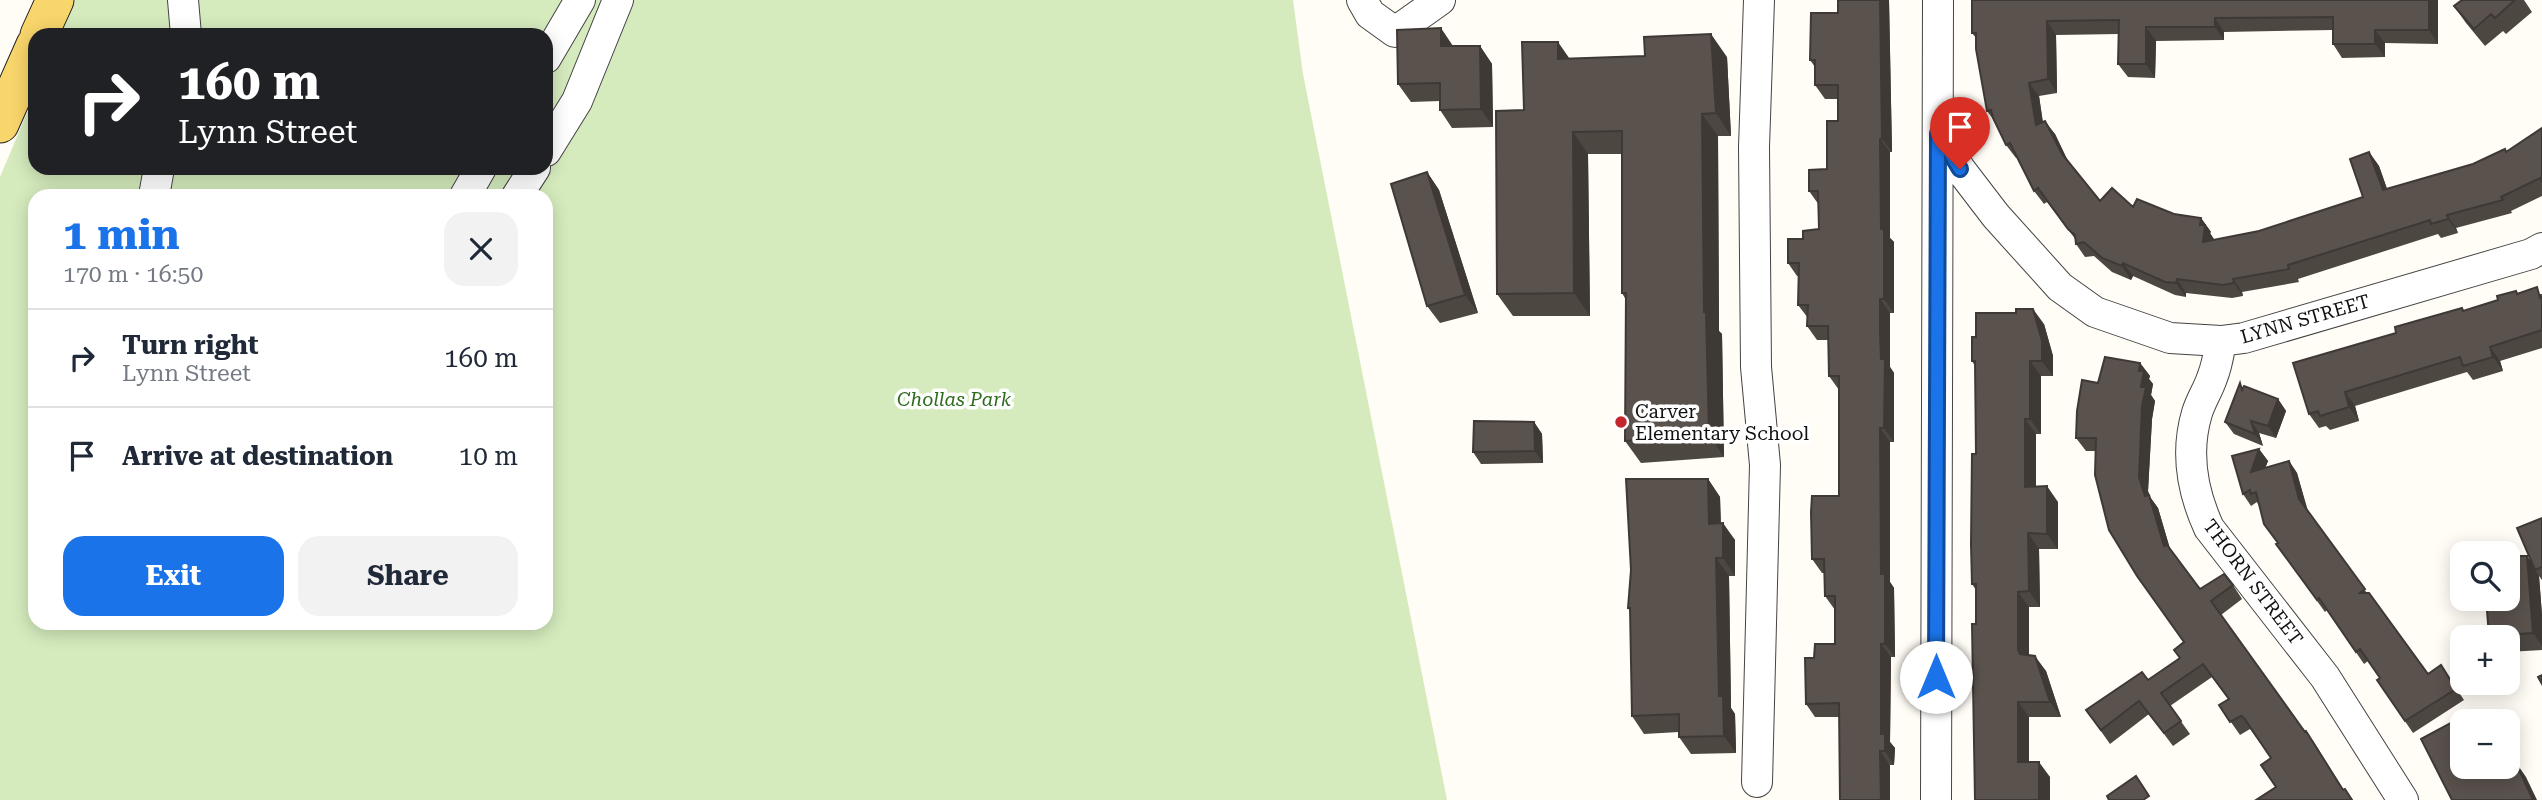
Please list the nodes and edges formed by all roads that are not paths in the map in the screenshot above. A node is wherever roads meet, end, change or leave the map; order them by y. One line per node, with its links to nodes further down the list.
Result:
1 (55, 0): 9 (main road)
2 (183, 0): 10 (street)
3 (580, 0): 11 (street)
4 (618, 0): 15 (street)
5 (1362, 0): 6 (street)
6 (1440, 0)
7 (1759, 0): 18 (street)
8 (1938, 0): 14 (street)
9 (42, 28)
10 (185, 28)
11 (553, 46)
12 (28, 61): 13 (main road)
13 (0, 124)
14 (1938, 133): 17 (street, LYNN STREET); 19 (street)
15 (553, 140)
16 (2542, 248): 17 (street, LYNN STREET)
17 (2221, 341): 20 (street, THORN STREET)
18 (1757, 782)
19 (1936, 800)
20 (2403, 800)

